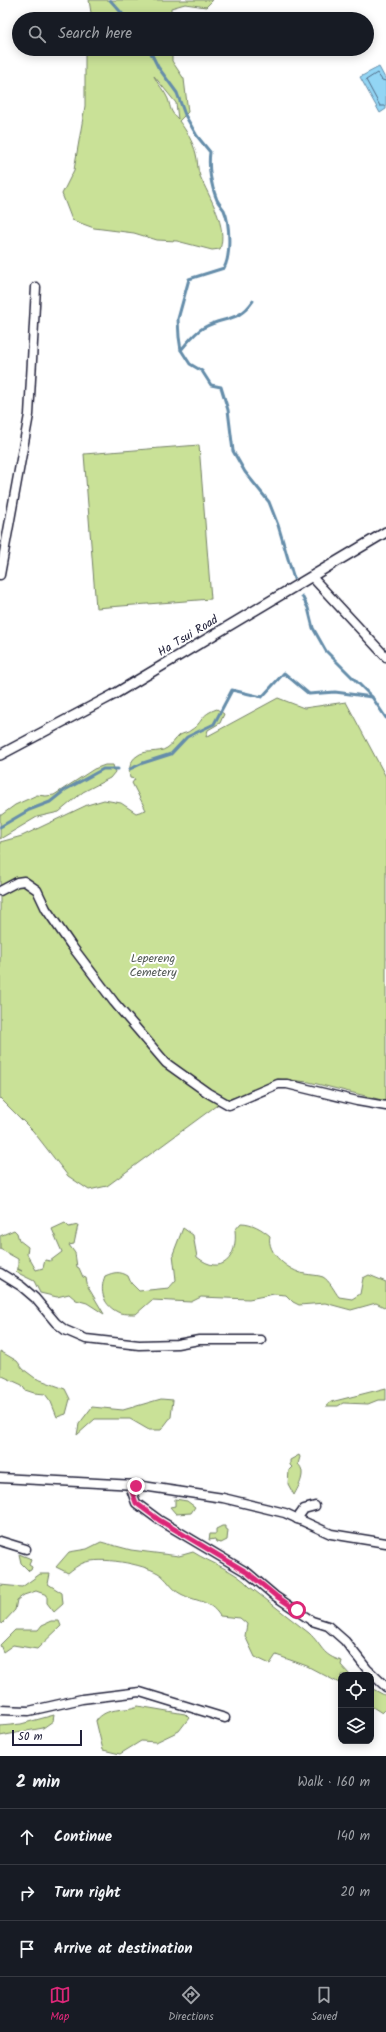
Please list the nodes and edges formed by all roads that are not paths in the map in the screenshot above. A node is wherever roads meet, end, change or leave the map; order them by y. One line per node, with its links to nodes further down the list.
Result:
1 (36, 287): 3 (street)
2 (386, 532): 4 (street, Ha Tsui Road)
3 (0, 575)
4 (312, 576): 5 (street); 6 (street, Ha Tsui Road)
5 (386, 657)
6 (0, 755)
7 (0, 891): 8 (street)
8 (386, 1106)
9 (0, 1273): 10 (street)
10 (261, 1340)
11 (0, 1478): 12 (street)
12 (130, 1486): 14 (street); 18 (street)
13 (315, 1506): 14 (street)
14 (297, 1519): 16 (street)
15 (0, 1541): 17 (street)
16 (386, 1543)
17 (26, 1549)
18 (386, 1687)
19 (0, 1710): 20 (street)
20 (225, 1718)

